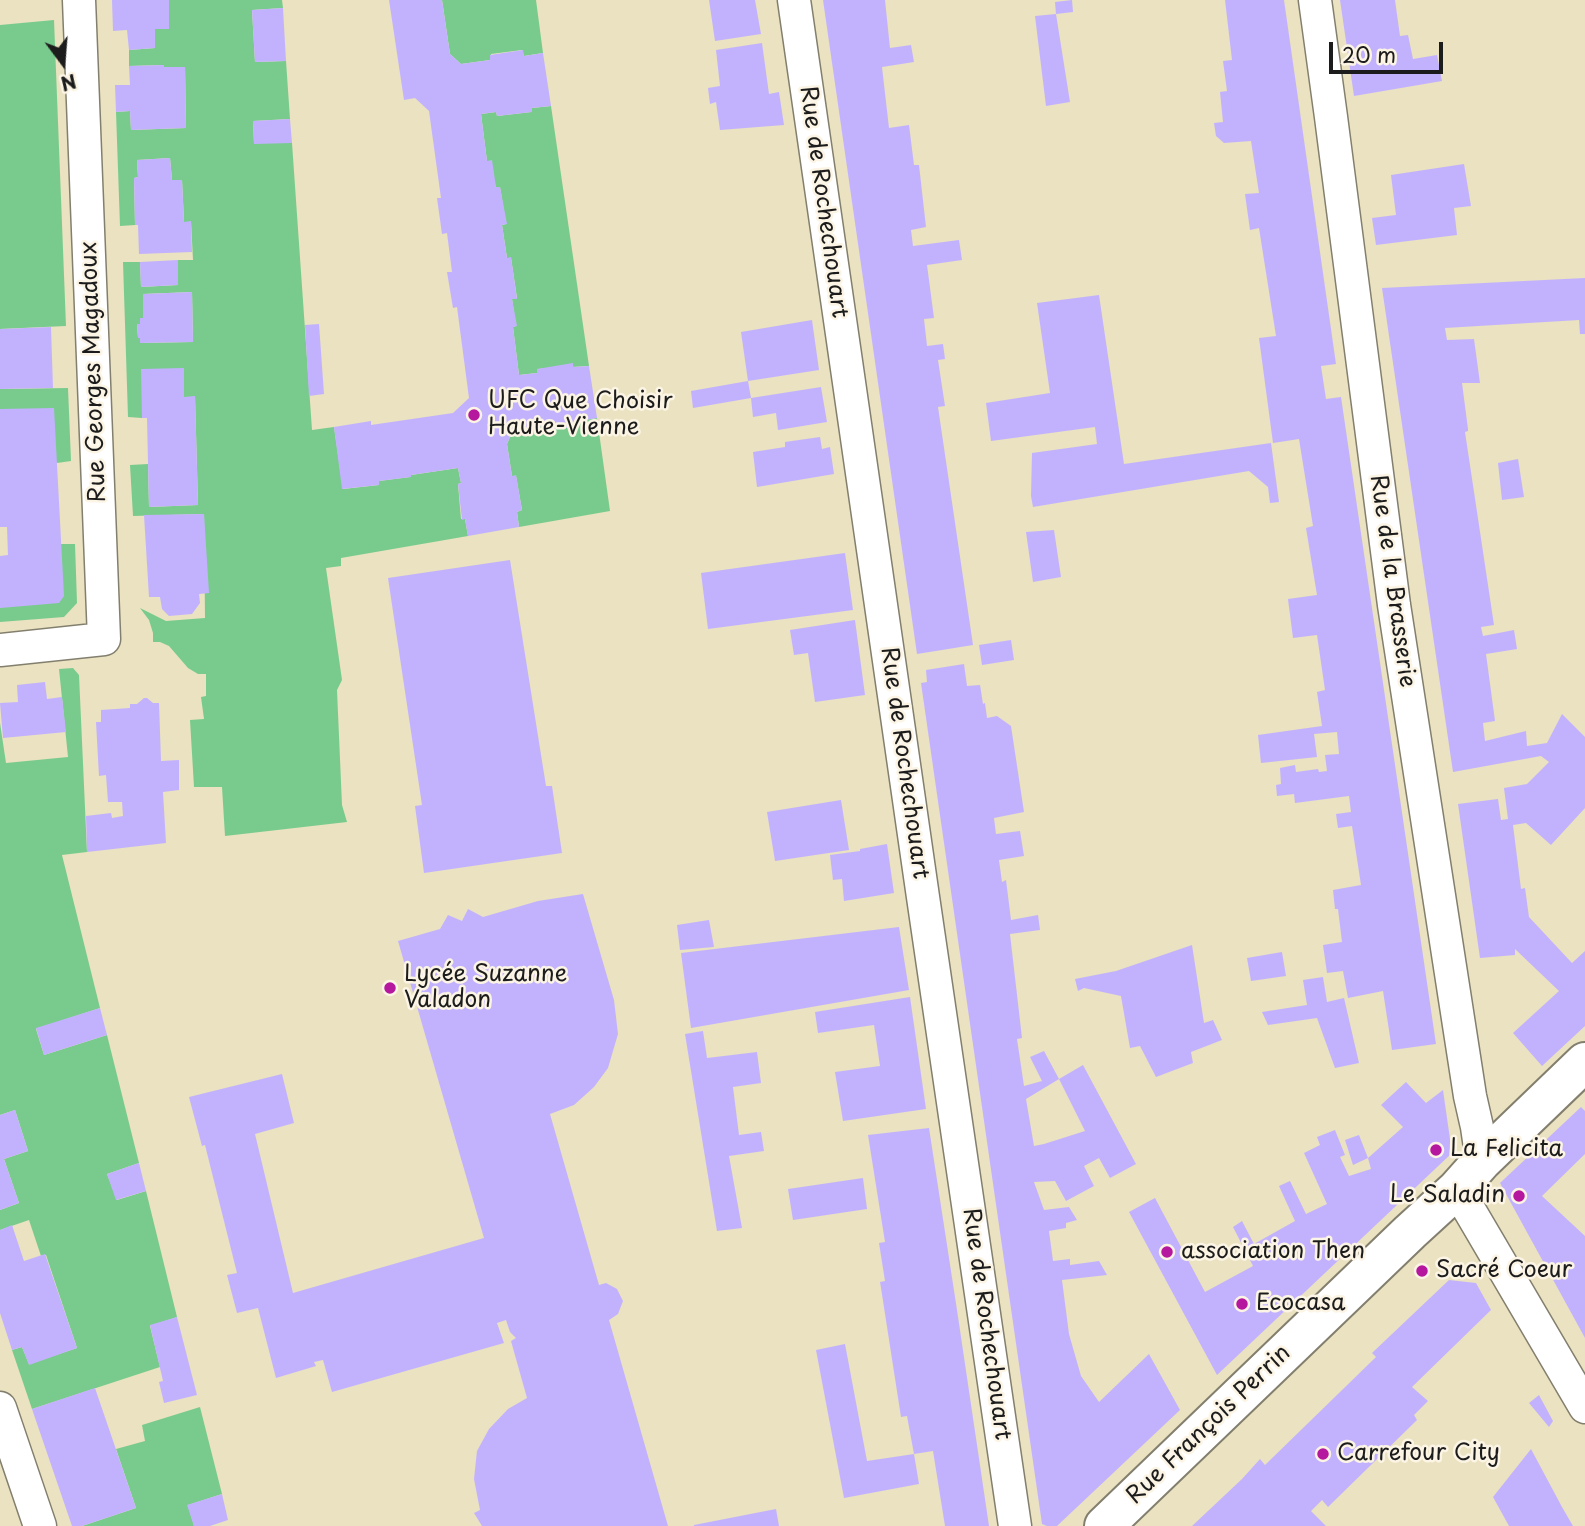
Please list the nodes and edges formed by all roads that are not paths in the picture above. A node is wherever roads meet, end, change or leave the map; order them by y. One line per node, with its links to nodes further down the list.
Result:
1 (79, 0): 4 (street, Rue Georges Magadoux)
2 (794, 0): 11 (street, Rue de Rochechouart)
3 (1315, 0): 6 (street, Rue de la Brasserie)
4 (0, 650)
5 (1585, 1062): 6 (main road, Rue François Perrin)
6 (1482, 1161): 7 (main road, Rue François Perrin)
7 (1457, 1189): 8 (street); 12 (main road, Rue François Perrin)
8 (1585, 1407)
9 (0, 1408): 10 (street)
10 (40, 1526)
11 (1015, 1526)
12 (1104, 1526)

